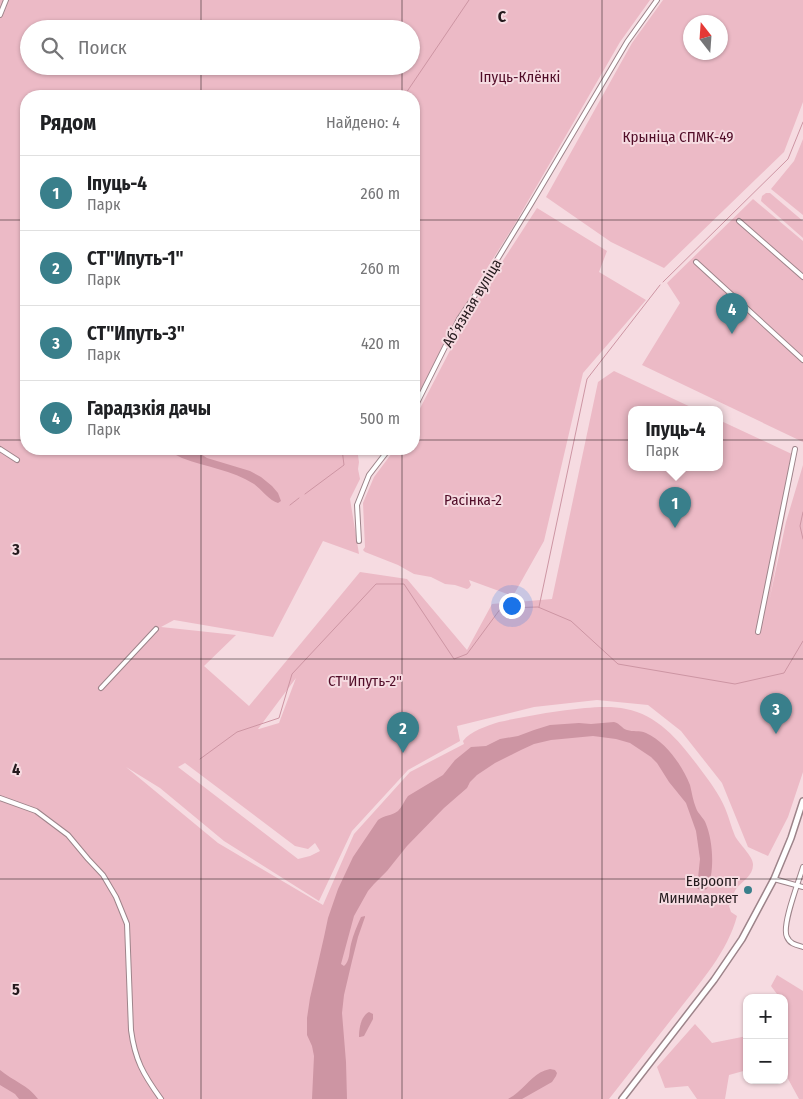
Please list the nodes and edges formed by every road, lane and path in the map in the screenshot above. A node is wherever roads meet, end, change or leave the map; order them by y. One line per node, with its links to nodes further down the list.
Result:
1 (6, 0): 3 (street)
2 (657, 0): 10 (street, Абʼязная вуліца)
3 (0, 15)
4 (739, 221): 6 (street)
5 (696, 262): 8 (street)
6 (803, 277)
7 (803, 352): 8 (street)
8 (799, 356): 9 (street)
9 (803, 360)
10 (420, 397)
11 (0, 449): 14 (street)
12 (795, 449): 17 (street)
13 (384, 455): 15 (street)
14 (17, 460)
15 (360, 541)
16 (156, 629): 18 (street)
17 (758, 632)
18 (102, 688)
19 (0, 798): 26 (street)
20 (803, 801): 22 (street)
21 (803, 867): 23 (street)
22 (774, 879): 23 (street); 27 (street)
23 (797, 885): 24 (street); 25 (street)
24 (803, 887)
25 (803, 947)
26 (161, 1099)
27 (622, 1099)

